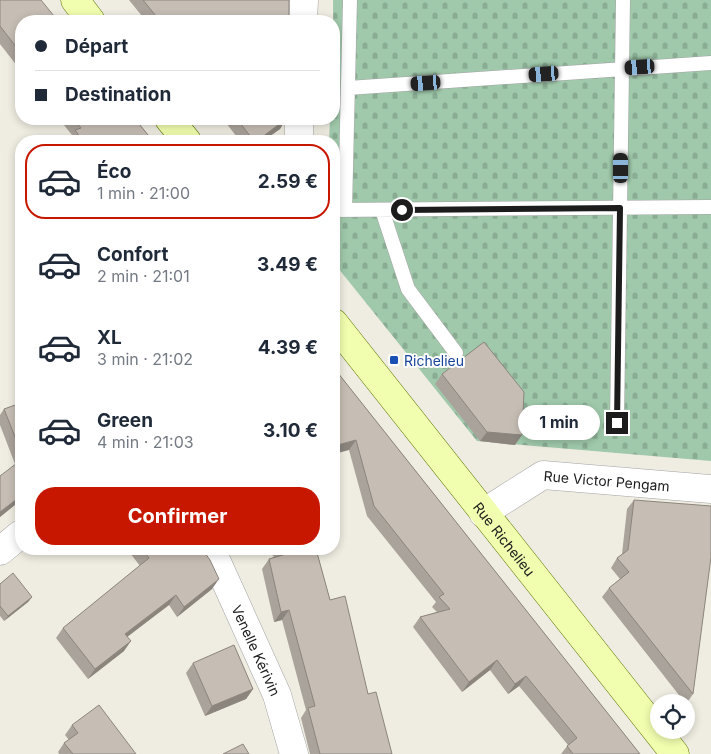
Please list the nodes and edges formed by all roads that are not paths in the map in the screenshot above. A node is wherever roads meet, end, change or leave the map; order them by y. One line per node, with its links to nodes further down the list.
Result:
1 (75, 0): 5 (street)
2 (304, 0): 6 (street)
3 (350, 0): 9 (lane)
4 (623, 0): 8 (lane)
5 (87, 15)
6 (303, 15)
7 (711, 62): 8 (lane)
8 (622, 68): 9 (lane); 14 (lane)
9 (348, 88): 12 (lane)
10 (174, 125): 11 (street)
11 (182, 135)
12 (340, 196)
13 (711, 207): 14 (lane)
14 (620, 208): 16 (lane); 19 (lane)
15 (340, 210): 16 (lane)
16 (382, 210): 18 (lane)
17 (340, 331): 21 (street, Rue Richelieu)
18 (456, 353)
19 (617, 423)
20 (711, 489): 21 (street, Rue Victor Pengam)
21 (483, 513): 26 (street, Rue Richelieu)
22 (15, 539): 23 (street)
23 (0, 552)
24 (214, 555): 25 (street, Venelle Kérivin)
25 (294, 754)
26 (674, 754)

